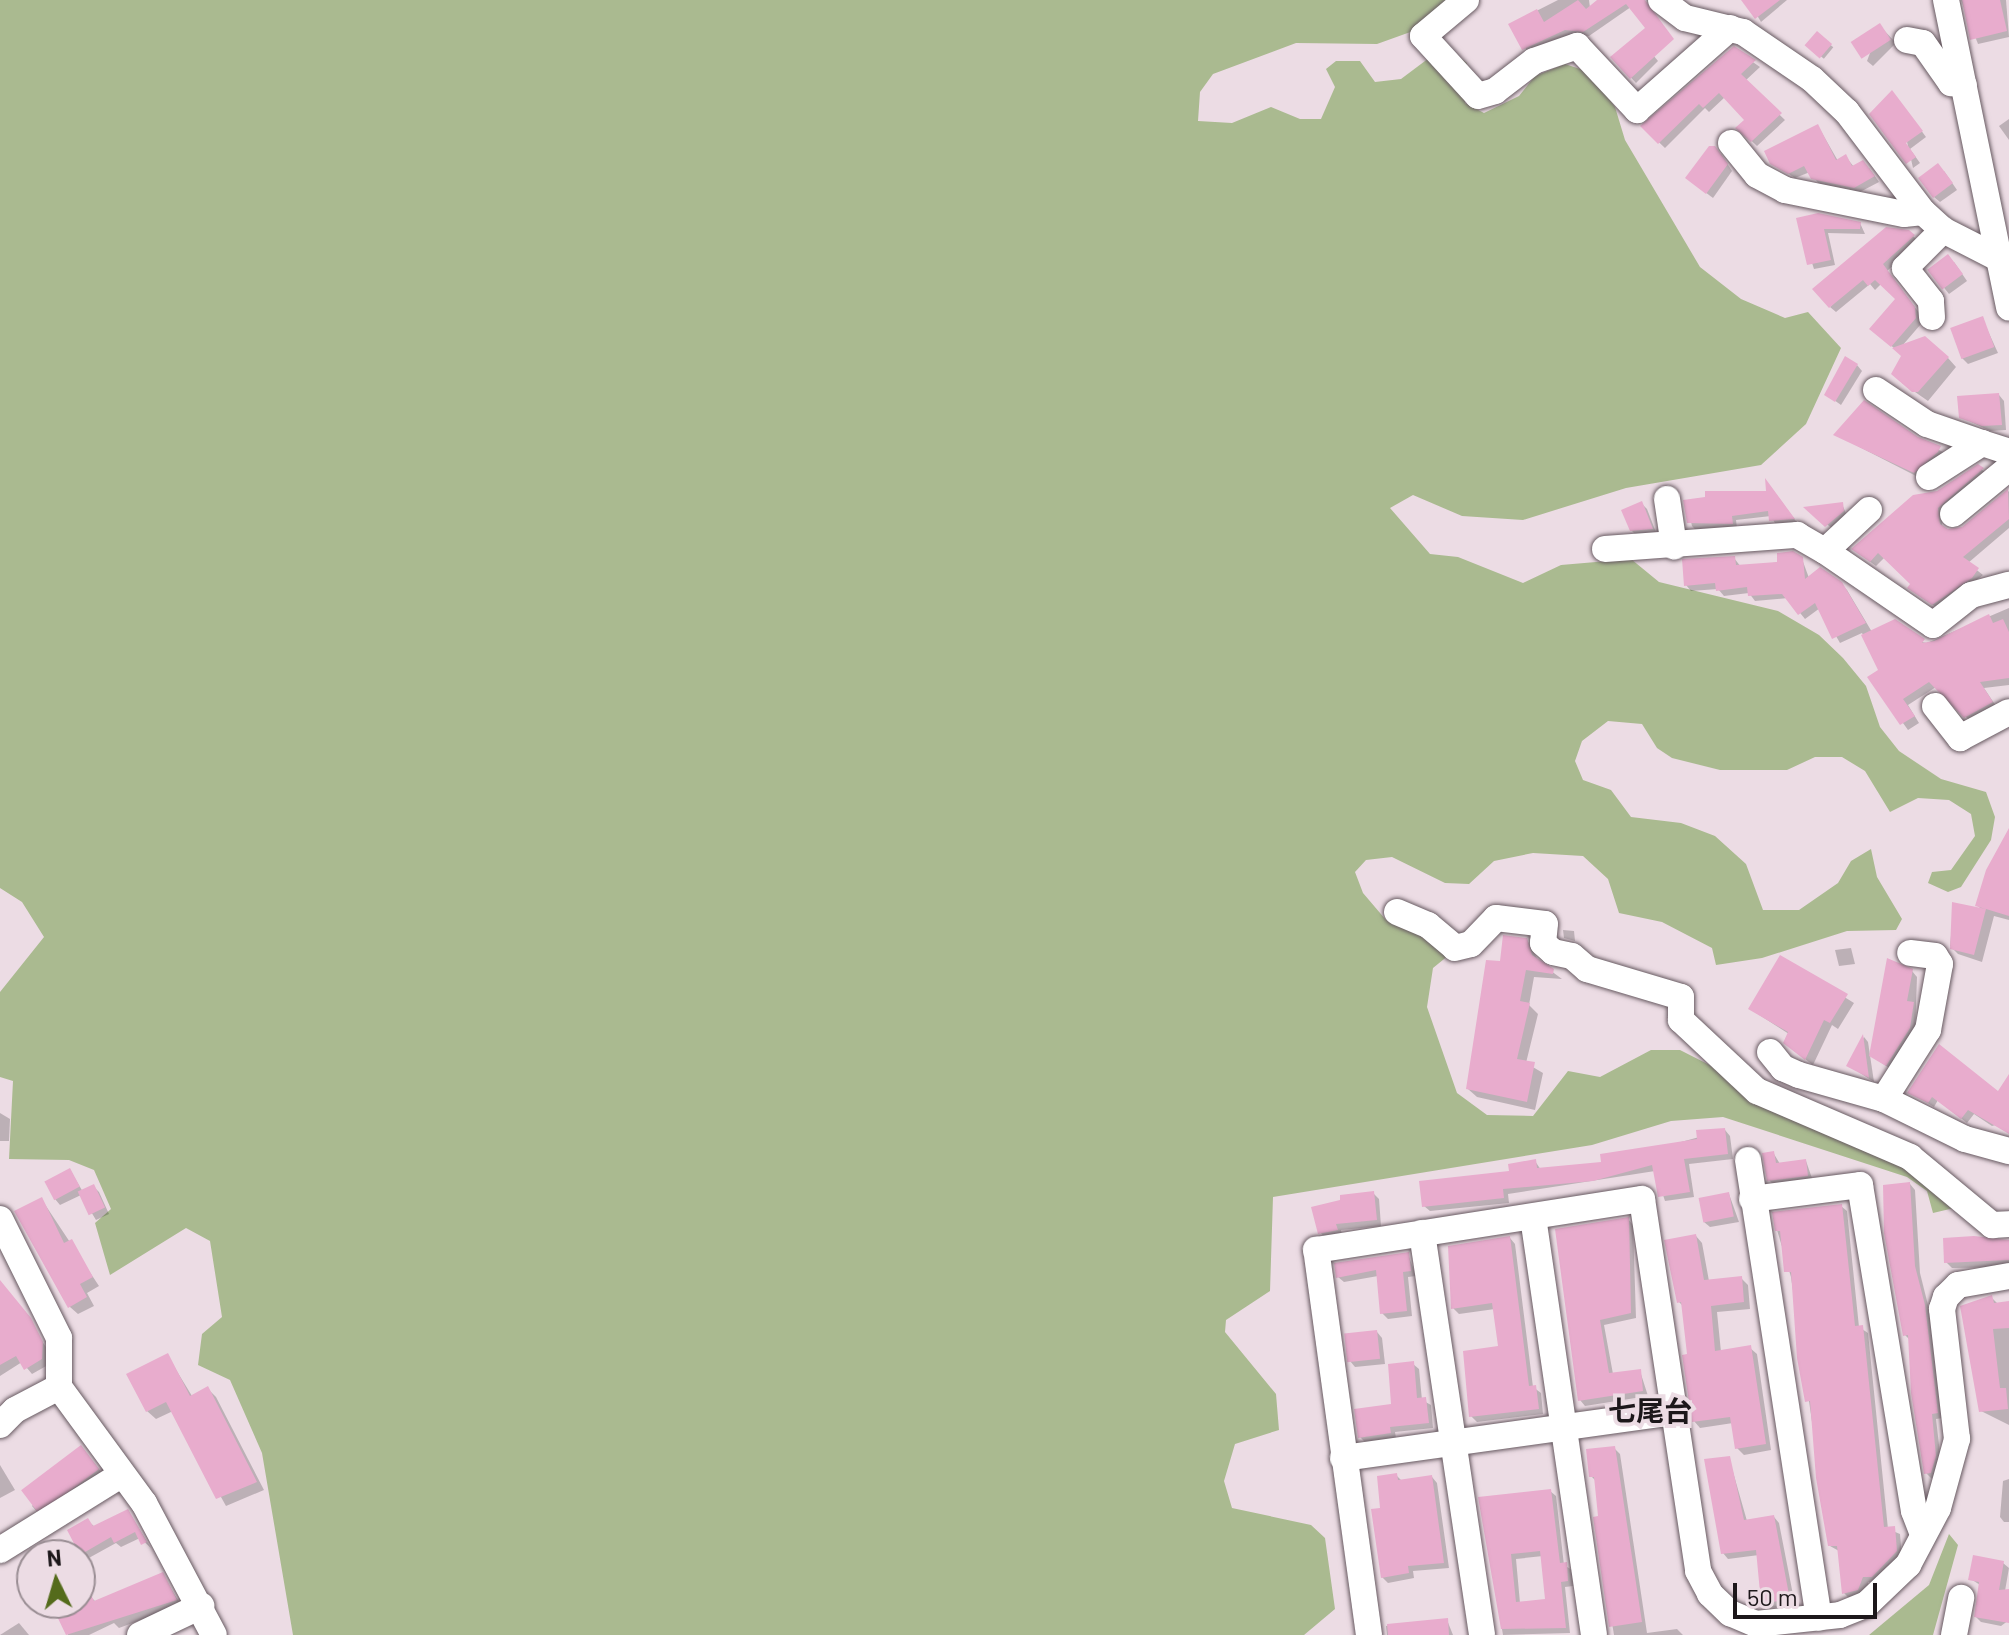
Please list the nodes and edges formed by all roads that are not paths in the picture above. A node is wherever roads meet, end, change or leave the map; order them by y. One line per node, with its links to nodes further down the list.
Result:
1 (1466, 0): 4 (street)
2 (1661, 0): 4 (street)
3 (1946, 0): 6 (street)
4 (1730, 28): 8 (street)
5 (1907, 40): 6 (street)
6 (1964, 85): 10 (street)
7 (1731, 143): 8 (street)
8 (1923, 212): 9 (street)
9 (1943, 230): 10 (street); 12 (street)
10 (2000, 259): 11 (street)
11 (2009, 308)
12 (1932, 317)
13 (1876, 390): 14 (street)
14 (1982, 443): 15 (street); 17 (street)
15 (2009, 452)
16 (2009, 468): 20 (street)
17 (1929, 477)
18 (1667, 499): 21 (street)
19 (1869, 510): 23 (street)
20 (1953, 514)
21 (1674, 546): 22 (street); 23 (street)
22 (1605, 549)
23 (1825, 551): 24 (street)
24 (2009, 585)
25 (1935, 706): 26 (street)
26 (2009, 712)
27 (1397, 912): 36 (street)
28 (1910, 953): 30 (street)
29 (1770, 1052): 30 (street)
30 (1884, 1099): 31 (street)
31 (2009, 1151)
32 (1748, 1160): 33 (street)
33 (1752, 1199): 46 (street); 50 (street)
34 (1533, 1217): 37 (street); 40 (street); 42 (street)
35 (0, 1219): 39 (street)
36 (2009, 1224)
37 (1422, 1233): 43 (street); 44 (street)
38 (2009, 1276): 46 (street)
39 (59, 1387): 41 (street); 45 (street)
40 (1673, 1412): 42 (street); 50 (street)
41 (0, 1425)
42 (1562, 1425): 43 (street); 55 (street)
43 (1453, 1441): 44 (street); 54 (street)
44 (1343, 1458): 53 (street)
45 (121, 1475): 47 (street); 49 (street)
46 (1923, 1534): 50 (street)
47 (0, 1550)
48 (1961, 1598): 56 (street)
49 (201, 1606): 51 (street); 52 (street)
50 (1819, 1618)
51 (140, 1635)
52 (214, 1635)
53 (1369, 1635)
54 (1482, 1635)
55 (1594, 1635)
56 (1954, 1635)

